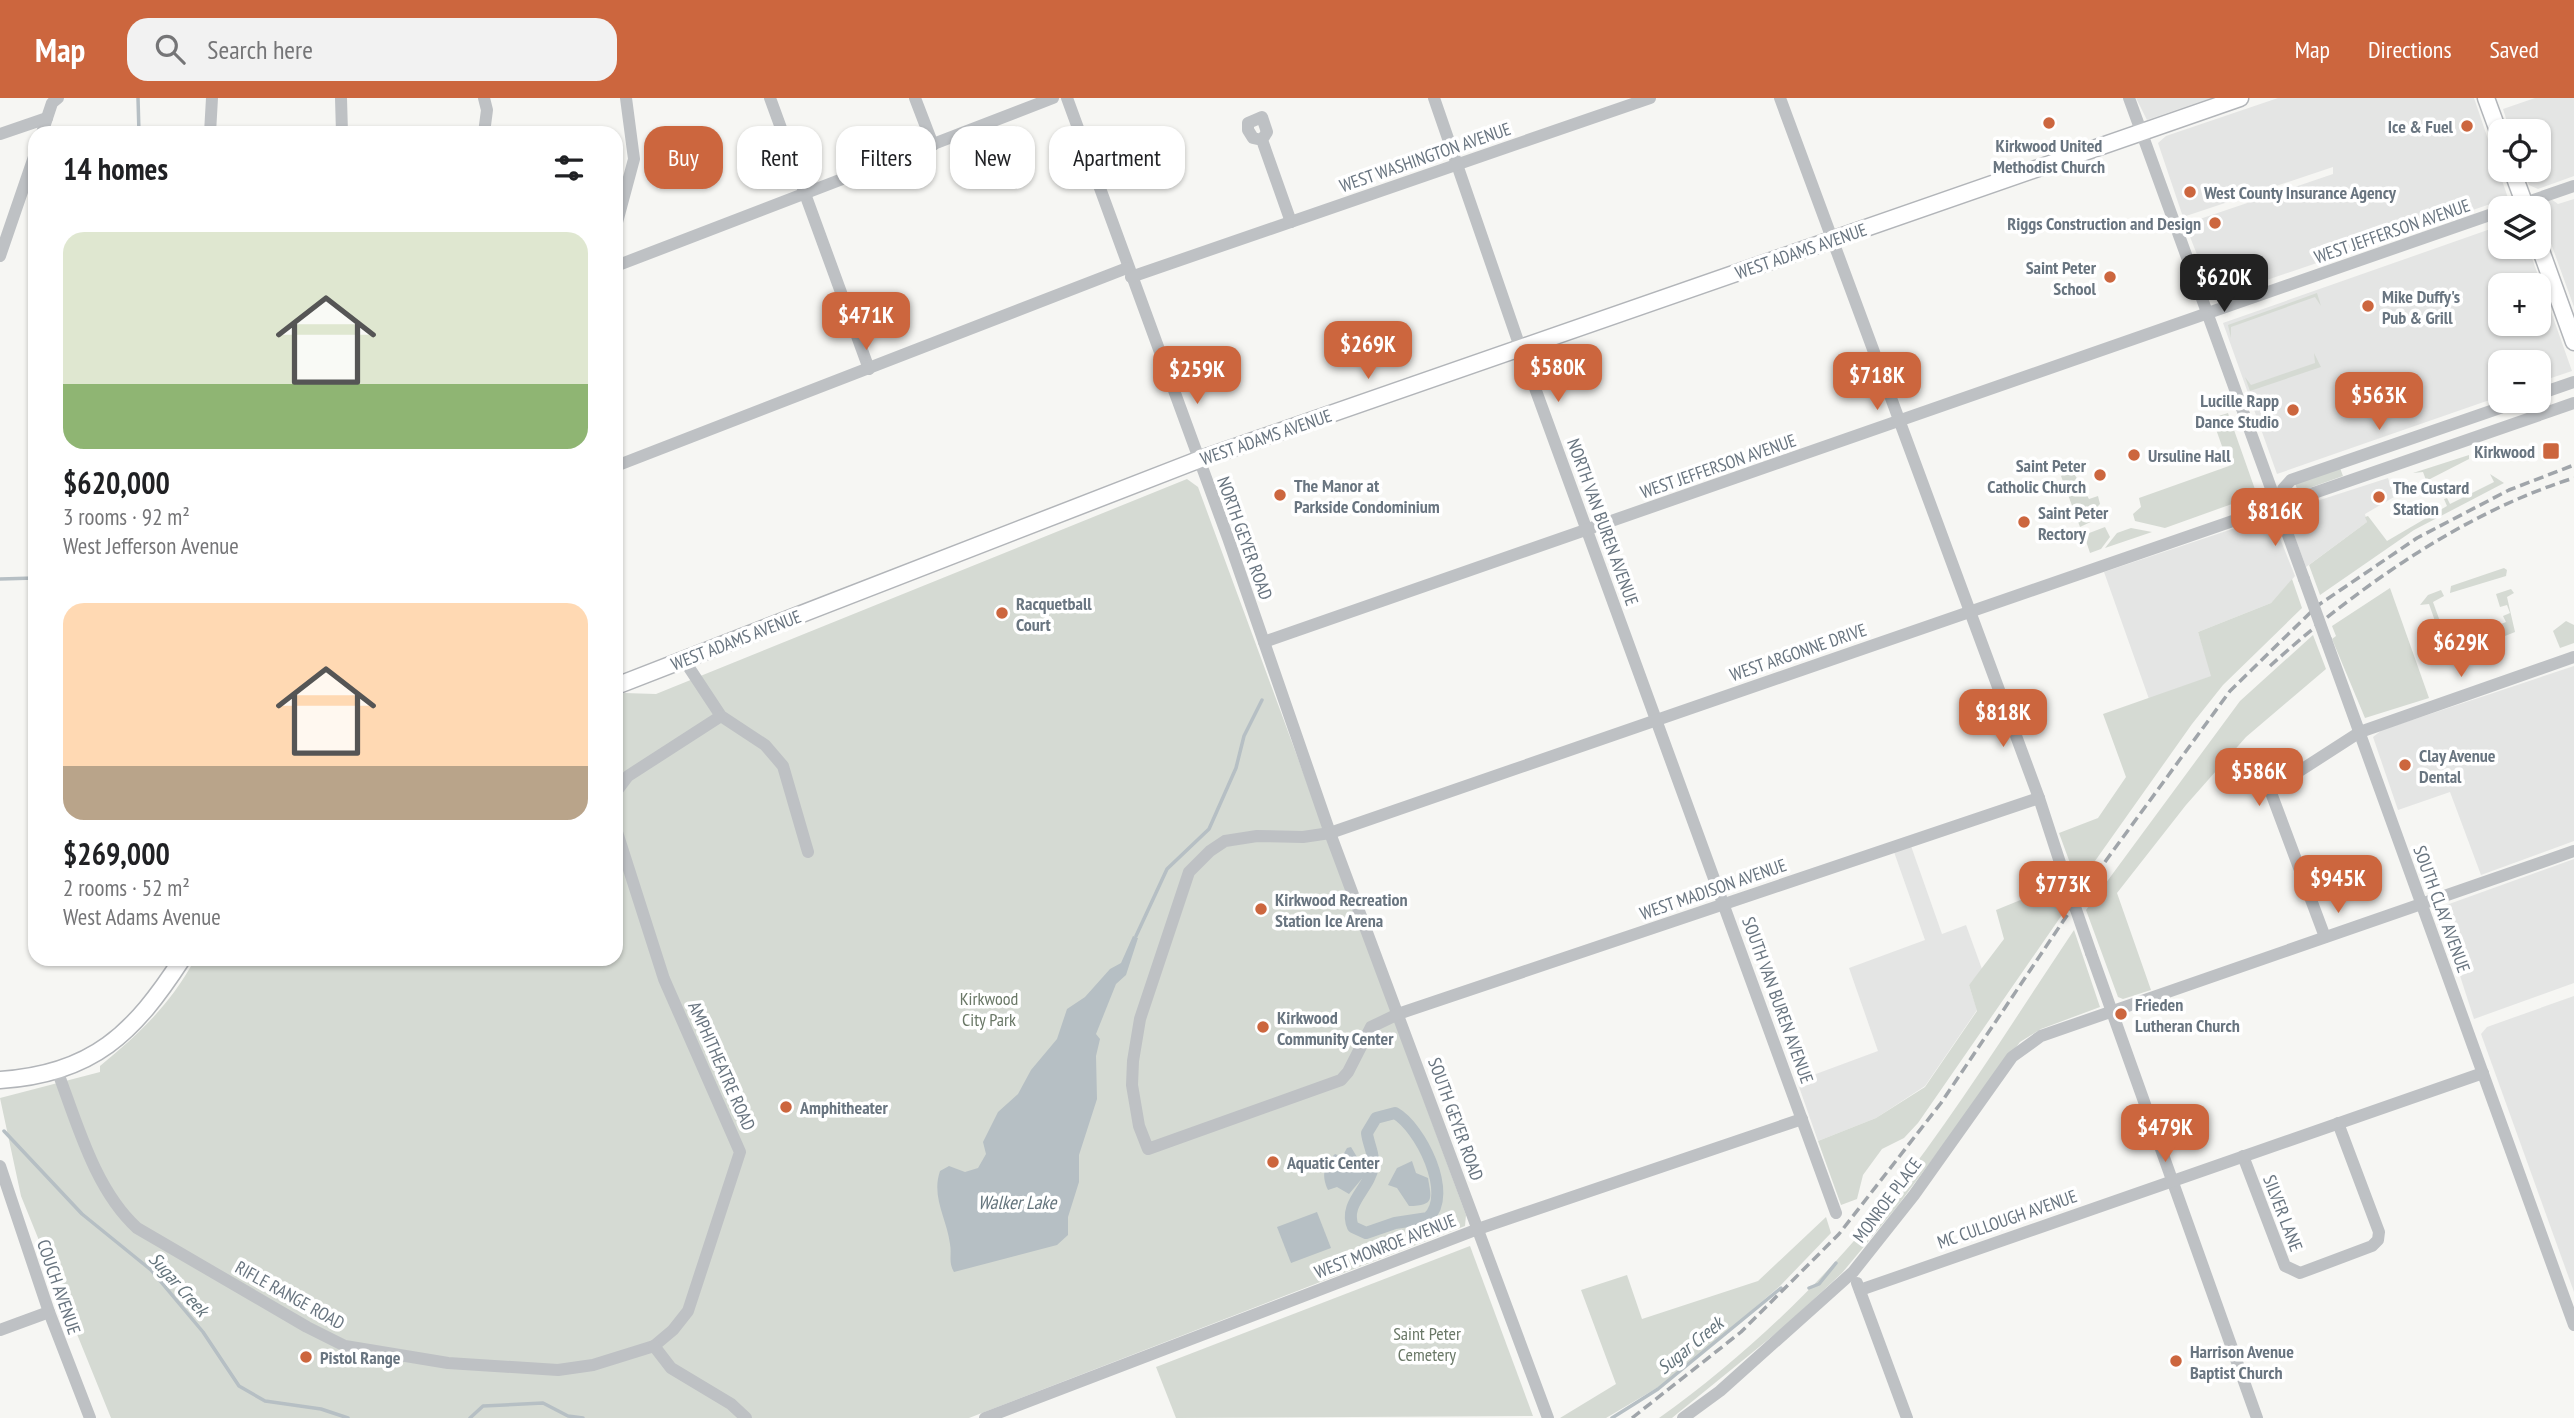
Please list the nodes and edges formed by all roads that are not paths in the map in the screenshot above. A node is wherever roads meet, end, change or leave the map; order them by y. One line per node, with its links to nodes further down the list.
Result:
1 (58, 98): 16 (street)
2 (212, 98): 19 (street)
3 (341, 98): 20 (street)
4 (484, 98): 21 (street)
5 (626, 98): 33 (street)
6 (770, 98): 31 (street)
7 (915, 98): 22 (street)
8 (1053, 98): 26 (street)
9 (1067, 98): 40 (street, NORTH GEYER ROAD)
10 (1434, 98): 27 (street, NORTH VAN BUREN AVENUE)
11 (1650, 98): 27 (street, WEST WASHINGTON AVENUE)
12 (1780, 98): 36 (street)
13 (2129, 98): 23 (street, SOUTH CLAY AVENUE)
14 (2240, 98): 23 (main road, WEST ADAMS AVENUE)
15 (2486, 98): 17 (main road)
16 (47, 118): 18 (street); 24 (street)
17 (2494, 119)
18 (44, 126)
19 (210, 126)
20 (342, 126)
21 (485, 126)
22 (926, 126)
23 (2141, 133): 36 (main road, WEST ADAMS AVENUE); 41 (street, SOUTH CLAY AVENUE)
24 (0, 134)
25 (1262, 140): 35 (street)
26 (936, 144)
27 (1459, 164): 35 (street, WEST WASHINGTON AVENUE); 43 (street, NORTH VAN BUREN AVENUE)
28 (28, 174): 37 (street)
29 (836, 182): 31 (street)
30 (2574, 186): 32 (street)
31 (805, 194): 39 (street); 44 (street)
32 (2548, 196)
33 (623, 200)
34 (2488, 216): 41 (street, WEST JEFFERSON AVENUE)
35 (1291, 222): 40 (street, WEST WASHINGTON AVENUE)
36 (1831, 240): 43 (main road, WEST ADAMS AVENUE); 50 (street)
37 (0, 256)
38 (2544, 259): 42 (main road)
39 (623, 263)
40 (1129, 273): 44 (street, WEST WASHINGTON AVENUE); 54 (street, NORTH GEYER ROAD)
41 (2207, 315): 50 (street, WEST JEFFERSON AVENUE); 56 (street, SOUTH CLAY AVENUE)
42 (2574, 342)
43 (1520, 347): 54 (main road, WEST ADAMS AVENUE); 57 (street, NORTH VAN BUREN AVENUE)
44 (869, 369): 55 (street, WEST WASHINGTON AVENUE)
45 (2574, 382): 46 (street)
46 (2551, 390)
47 (2574, 403): 51 (street, WEST ARGONNE DRIVE)
48 (2488, 412): 52 (street)
49 (2516, 413): 51 (street)
50 (1899, 422): 57 (street, WEST JEFFERSON AVENUE); 58 (street)
51 (2516, 423): 53 (street, WEST ARGONNE DRIVE)
52 (2445, 427): 53 (street); 56 (street)
53 (2451, 446): 56 (street, WEST ARGONNE DRIVE)
54 (1198, 460): 59 (street, NORTH GEYER ROAD); 61 (main road, WEST ADAMS AVENUE)
55 (623, 463)
56 (2278, 505): 58 (street, WEST ARGONNE DRIVE); 65 (street, SOUTH CLAY AVENUE, bridge)
57 (1587, 530): 59 (street, WEST JEFFERSON AVENUE); 64 (street, NORTH VAN BUREN AVENUE)
58 (1968, 611): 64 (street, WEST ARGONNE DRIVE); 67 (street)
59 (1264, 642): 68 (street, NORTH GEYER ROAD)
60 (2574, 657): 65 (street)
61 (684, 660): 62 (main road, WEST ADAMS AVENUE); 63 (street)
62 (623, 683)
63 (721, 716): 66 (street); 71 (street)
64 (1657, 720): 68 (street, WEST ARGONNE DRIVE); 72 (street, SOUTH VAN BUREN AVENUE)
65 (2360, 732): 73 (street, SOUTH CLAY AVENUE); 74 (street)
66 (623, 783)
67 (2039, 798): 72 (street, WEST MADISON AVENUE); 76 (street, bridge)
68 (1330, 832): 77 (street, SOUTH GEYER ROAD); 83 (street, WEST ARGONNE DRIVE)
69 (623, 851): 94 (street, AMPHITHEATRE ROAD)
70 (2574, 851): 73 (street)
71 (808, 852)
72 (1725, 903): 77 (street, WEST MADISON AVENUE); 81 (street, SOUTH VAN BUREN AVENUE)
73 (2421, 905): 74 (street); 79 (street, SOUTH CLAY AVENUE)
74 (2325, 937): 76 (street)
75 (178, 966): 78 (main road)
76 (2113, 1012): 86 (street); 89 (street, MONROE PLACE)
77 (1398, 1014): 83 (street, WEST MADISON AVENUE); 88 (street, SOUTH GEYER ROAD)
78 (57, 1070): 80 (main road); 94 (street, RIFLE RANGE ROAD)
79 (2483, 1073): 82 (street, MC CULLOUGH AVENUE); 92 (street, SOUTH CLAY AVENUE)
80 (0, 1080)
81 (1802, 1119): 87 (street, SOUTH VAN BUREN AVENUE); 88 (street, WEST MONROE AVENUE)
82 (2338, 1123): 84 (street, MC CULLOUGH AVENUE); 84 (street, SILVER LANE)
83 (1205, 1129)
84 (2243, 1156): 86 (street, MC CULLOUGH AVENUE)
85 (0, 1166): 91 (street, COUCH AVENUE)
86 (2171, 1180): 90 (street, MC CULLOUGH AVENUE); 101 (street)
87 (1836, 1213)
88 (1478, 1229): 97 (street, WEST MONROE AVENUE); 98 (street, SOUTH GEYER ROAD)
89 (1853, 1272): 90 (street); 99 (street, MONROE PLACE)
90 (1860, 1290): 100 (street)
91 (49, 1312): 93 (street); 95 (street, COUCH AVENUE)
92 (2574, 1323)
93 (0, 1330)
94 (654, 1346): 96 (street)
95 (90, 1418)
96 (746, 1418)
97 (985, 1418)
98 (1548, 1418)
99 (1683, 1418)
100 (1907, 1418)
101 (2257, 1418)

